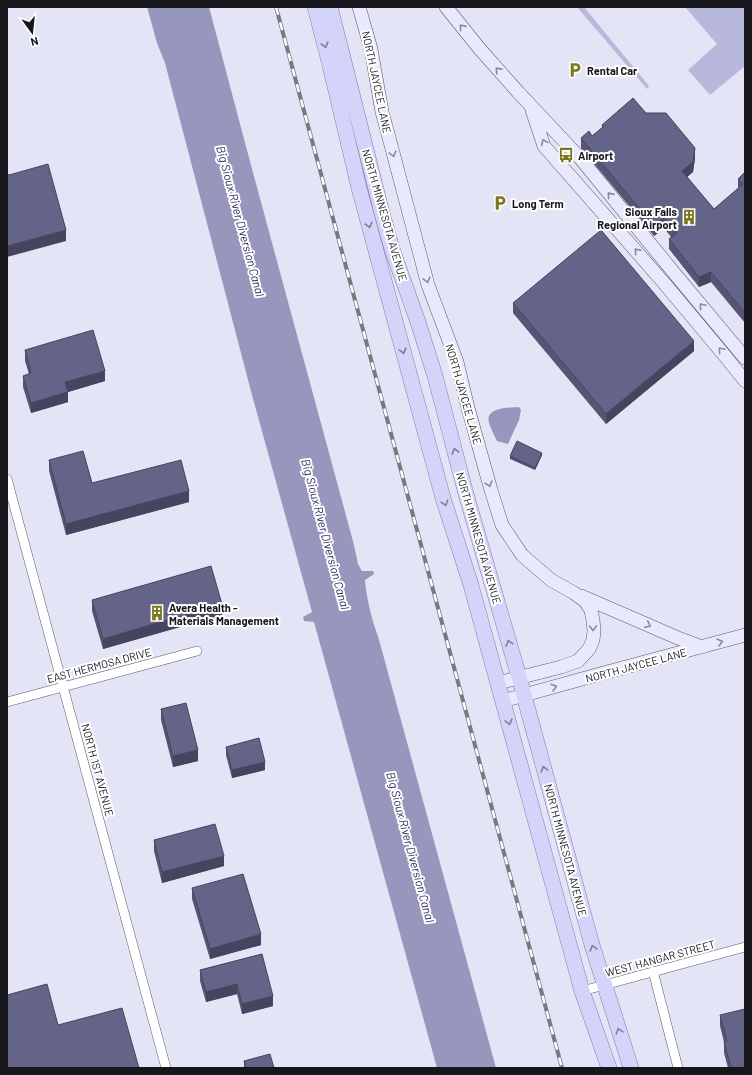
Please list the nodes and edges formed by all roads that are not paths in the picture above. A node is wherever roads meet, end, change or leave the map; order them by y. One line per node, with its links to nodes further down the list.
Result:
1 (315, 7): 14 (main road, NORTH MINNESOTA AVENUE, one-way to 14)
2 (330, 7): 13 (main road, NORTH MINNESOTA AVENUE, one-way to 2)
3 (359, 7): 9 (main road, NORTH JAYCEE LANE, one-way to 9)
4 (446, 7): 5 (main road, one-way to 4)
5 (531, 105): 6 (main road, one-way to 5); 7 (main road, one-way to 5)
6 (745, 358)
7 (745, 381)
8 (7, 479): 15 (street, NORTH 1ST AVENUE)
9 (574, 593): 11 (main road, one-way to 11); 13 (main road, NORTH JAYCEE LANE, one-way to 13)
10 (745, 635): 11 (main road, NORTH JAYCEE LANE, one-way to 10)
11 (702, 647): 16 (main road, NORTH JAYCEE LANE, one-way to 11)
12 (197, 651): 15 (street, EAST HERMOSA DRIVE)
13 (519, 677): 14 (main road, NORTH JAYCEE LANE); 16 (main road, NORTH MINNESOTA AVENUE)
14 (498, 683): 17 (main road, NORTH MINNESOTA AVENUE)
15 (63, 687): 18 (street, EAST HERMOSA DRIVE); 23 (street, NORTH 1ST AVENUE)
16 (524, 695): 17 (main road, NORTH JAYCEE LANE); 21 (main road, NORTH MINNESOTA AVENUE, one-way to 16)
17 (503, 701): 22 (main road, NORTH MINNESOTA AVENUE, one-way to 22)
18 (7, 702)
19 (745, 947): 20 (street, WEST HANGAR STREET)
20 (653, 971): 21 (street, WEST HANGAR STREET); 26 (street)
21 (604, 985): 22 (street, WEST HANGAR STREET); 25 (main road, NORTH MINNESOTA AVENUE, one-way to 21)
22 (582, 991): 24 (main road, NORTH MINNESOTA AVENUE)
23 (166, 1068)
24 (609, 1068)
25 (631, 1068)
26 (678, 1068)

